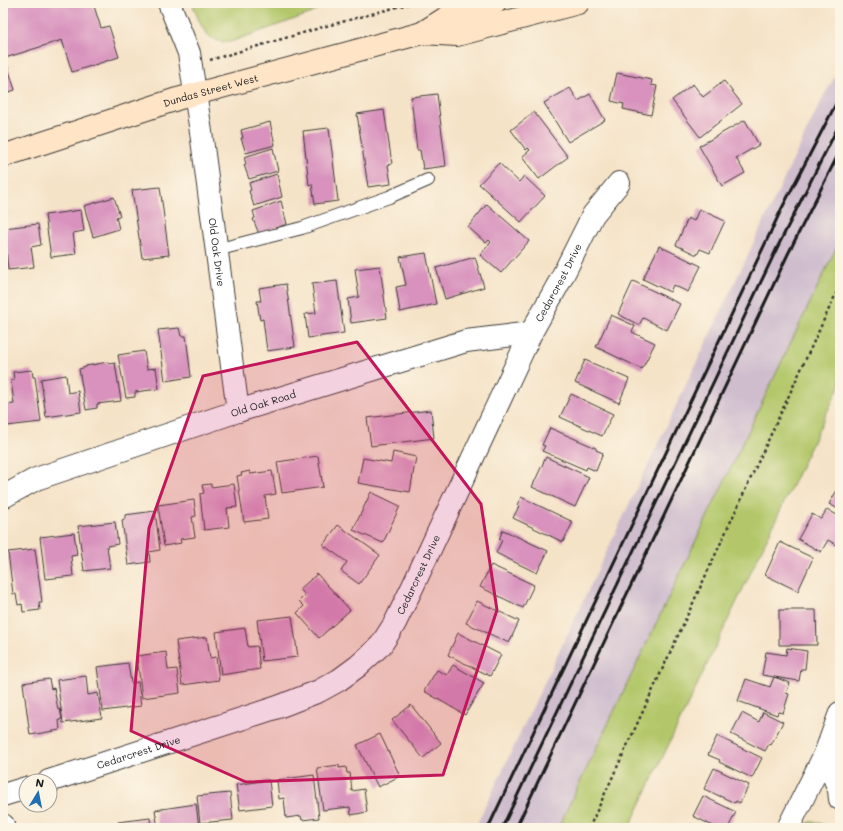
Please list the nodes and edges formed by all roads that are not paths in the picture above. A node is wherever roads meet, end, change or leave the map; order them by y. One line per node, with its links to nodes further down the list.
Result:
1 (169, 3): 5 (street, Old Oak Drive)
2 (495, 3): 4 (main road, Dundas Street West)
3 (578, 3): 4 (main road, Dundas Street West)
4 (422, 34): 5 (main road, Dundas Street West)
5 (195, 94): 6 (main road, Dundas Street West); 9 (street, Old Oak Drive)
6 (3, 156)
7 (428, 180): 9 (lane)
8 (619, 183): 10 (street, Cedarcrest Drive)
9 (216, 250): 11 (street, Old Oak Drive)
10 (531, 333): 11 (street, Old Oak Road); 15 (street, Cedarcrest Drive)
11 (238, 410): 12 (street, Old Oak Road)
12 (3, 497)
13 (840, 713): 14 (street)
14 (833, 753): 18 (street); 21 (street)
15 (58, 778)
16 (18, 790): 17 (street)
17 (3, 795)
18 (840, 799)
19 (3, 825): 20 (street)
20 (4, 828)
21 (788, 828)

